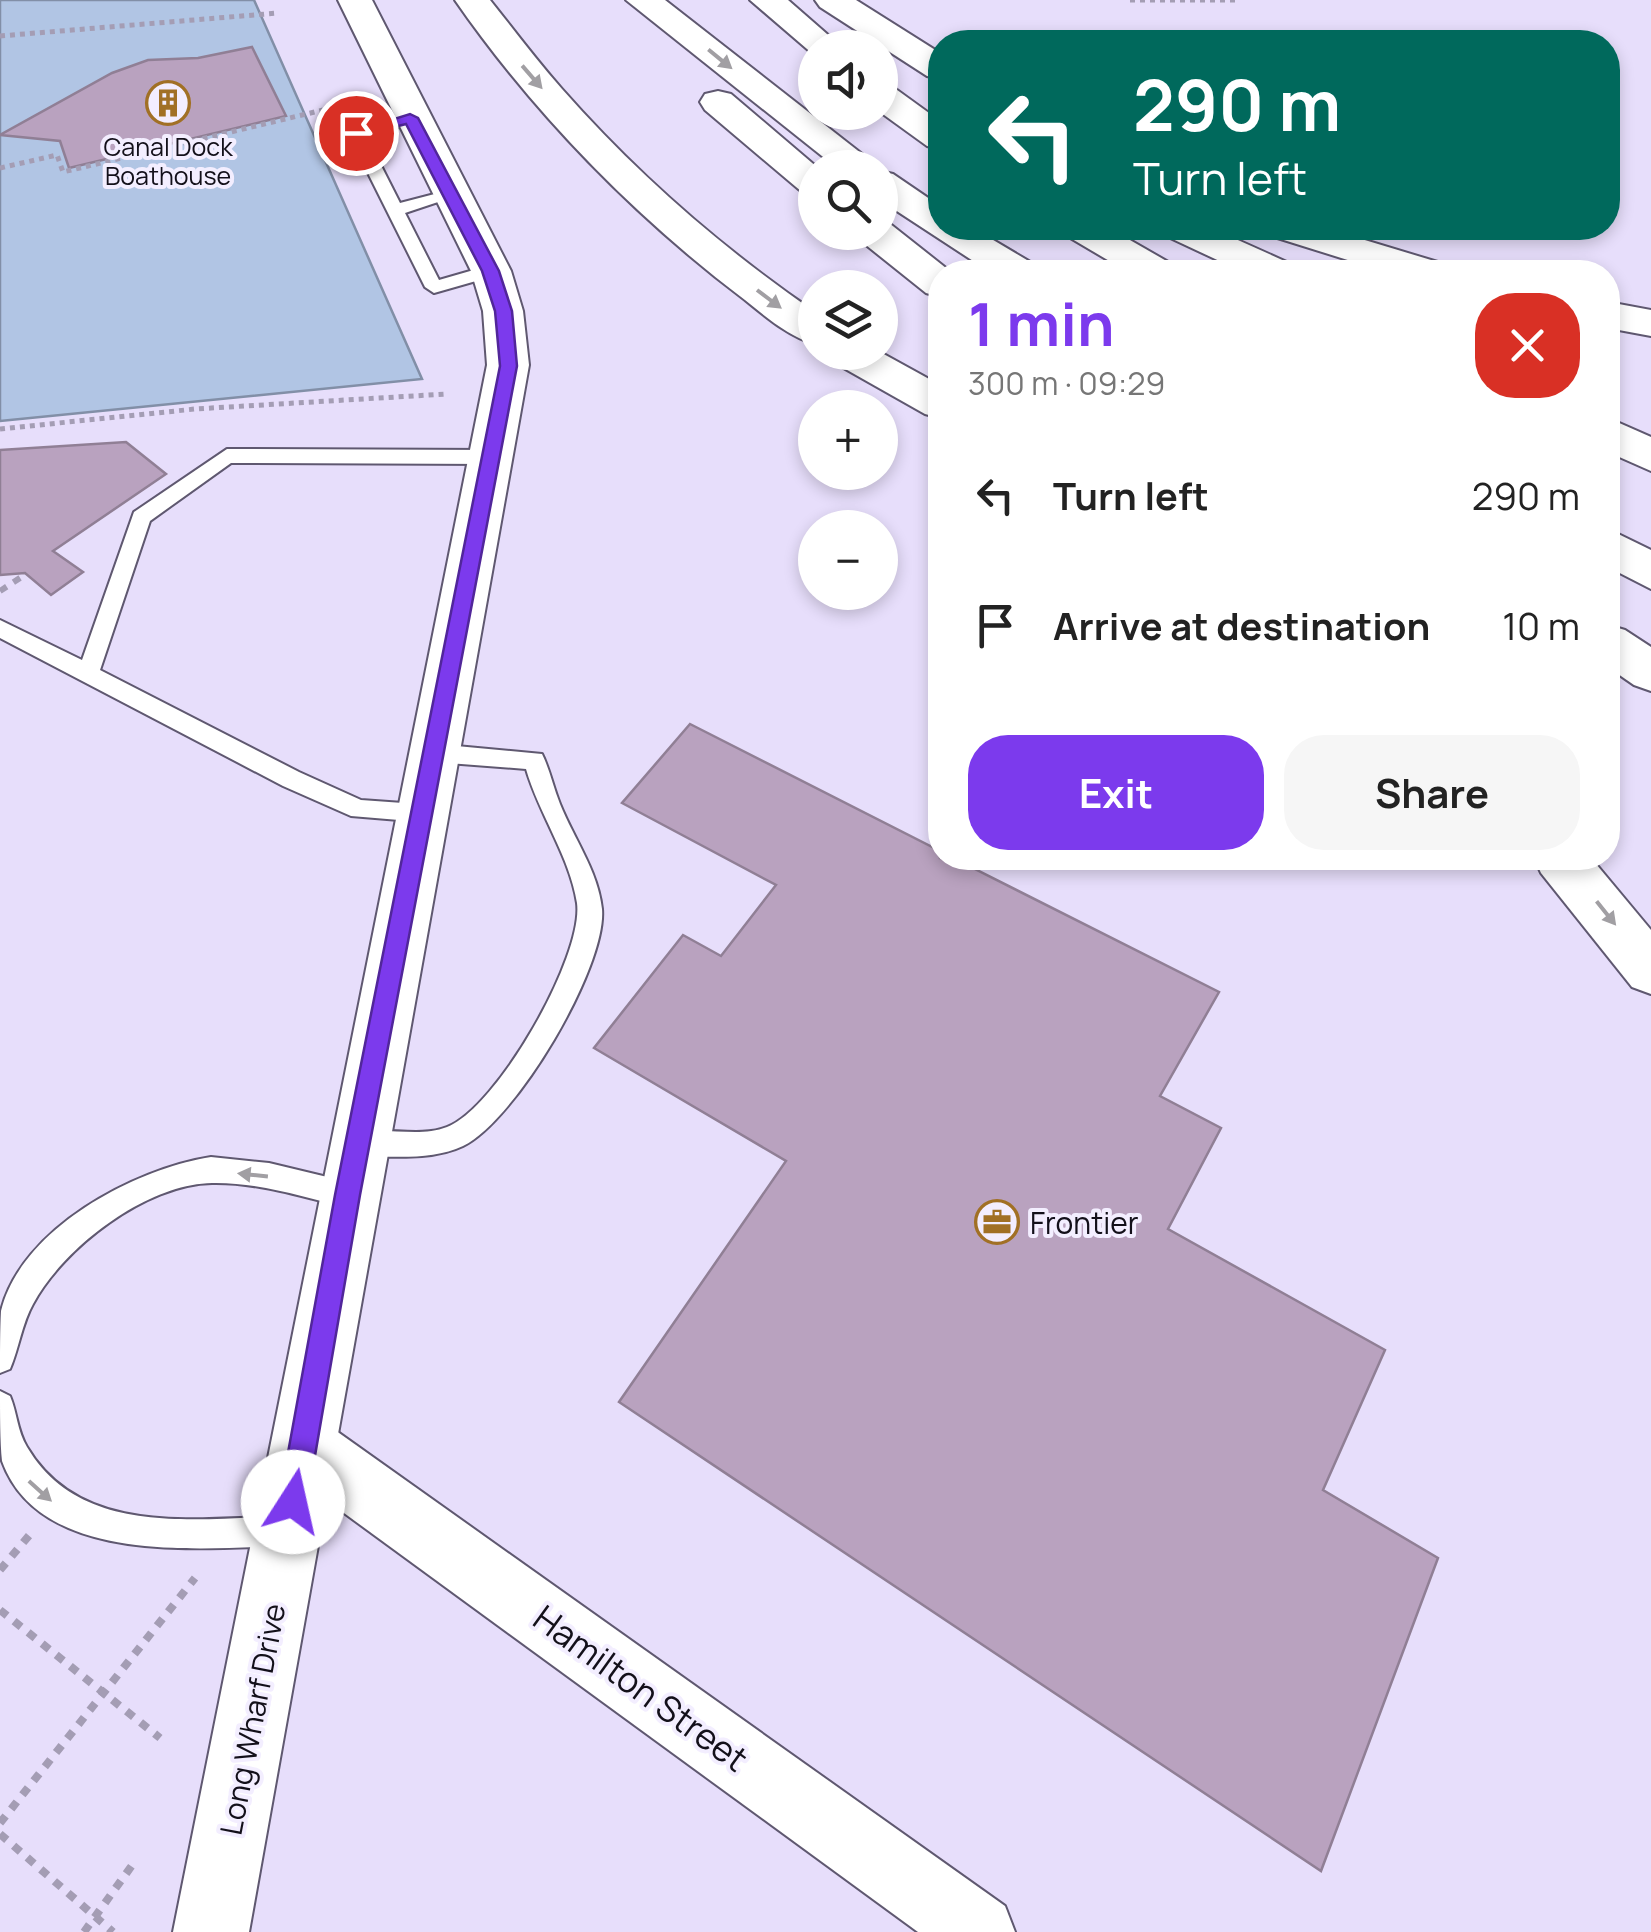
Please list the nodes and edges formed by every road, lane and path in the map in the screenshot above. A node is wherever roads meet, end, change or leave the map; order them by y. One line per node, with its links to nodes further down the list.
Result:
1 (355, 0): 18 (main road, Long Wharf Drive)
2 (472, 0): 39 (main road, one-way to 39)
3 (612, 0): 22 (main road)
4 (642, 0): 20 (main road, one-way to 20)
5 (832, 0): 13 (main road)
6 (1130, 0): 7 (path)
7 (1236, 0)
8 (781, 10): 10 (main road); 11 (main road)
9 (278, 13): 12 (path)
10 (805, 30)
11 (816, 30)
12 (0, 36)
13 (928, 60)
14 (898, 76): 15 (main road)
15 (928, 93)
16 (898, 108): 19 (main road)
17 (323, 110): 21 (path)
18 (410, 118): 23 (main road, Long Wharf Drive); 25 (lane)
19 (928, 129)
20 (838, 150)
21 (0, 168)
22 (798, 169)
23 (450, 195): 25 (lane); 36 (main road, Long Wharf Drive)
24 (898, 195): 26 (main road)
25 (396, 210): 36 (lane)
26 (928, 216)
27 (966, 240): 32 (main road)
28 (1101, 240): 33 (main road)
29 (1206, 240): 34 (main road)
30 (1324, 240): 35 (main road)
31 (898, 250): 37 (main road)
32 (998, 260)
33 (1136, 260)
34 (1250, 260)
35 (1388, 260)
36 (491, 271): 47 (main road, Long Wharf Drive)
37 (928, 274)
38 (1620, 317): 40 (main road)
39 (798, 320)
40 (1651, 323)
41 (880, 370): 43 (main road)
42 (446, 394): 44 (path)
43 (928, 397)
44 (0, 429)
45 (1620, 439): 46 (main road)
46 (1651, 456)
47 (493, 457): 57 (lane); 58 (main road, Long Wharf Drive)
48 (1620, 553): 49 (main road)
49 (1651, 572)
50 (26, 574): 51 (path)
51 (0, 591)
52 (0, 628): 57 (lane)
53 (1620, 630): 54 (main road)
54 (1651, 635)
55 (1620, 651): 56 (main road)
56 (1651, 672)
57 (88, 674): 59 (lane)
58 (435, 753): 59 (main road, Long Wharf Drive); 62 (lane)
59 (423, 812): 62 (main road, Long Wharf Drive)
60 (1570, 870): 61 (main road, one-way to 61)
61 (1651, 970)
62 (353, 1170): 63 (lane, one-way to 63); 65 (main road, Long Wharf Drive)
63 (0, 1359)
64 (0, 1406): 66 (lane, one-way to 66)
65 (303, 1446): 67 (main road, Long Wharf Drive); 80 (street, Hamilton Street)
66 (56, 1504): 67 (lane); 68 (path)
67 (288, 1531): 79 (main road, Long Wharf Drive)
68 (0, 1570)
69 (195, 1578): 71 (path)
70 (0, 1610): 71 (path)
71 (103, 1692): 72 (path); 73 (path)
72 (160, 1738)
73 (0, 1822)
74 (0, 1834): 76 (path)
75 (132, 1864): 76 (path)
76 (94, 1917): 77 (path); 78 (path)
77 (84, 1932)
78 (113, 1932)
79 (210, 1932)
80 (979, 1932)

